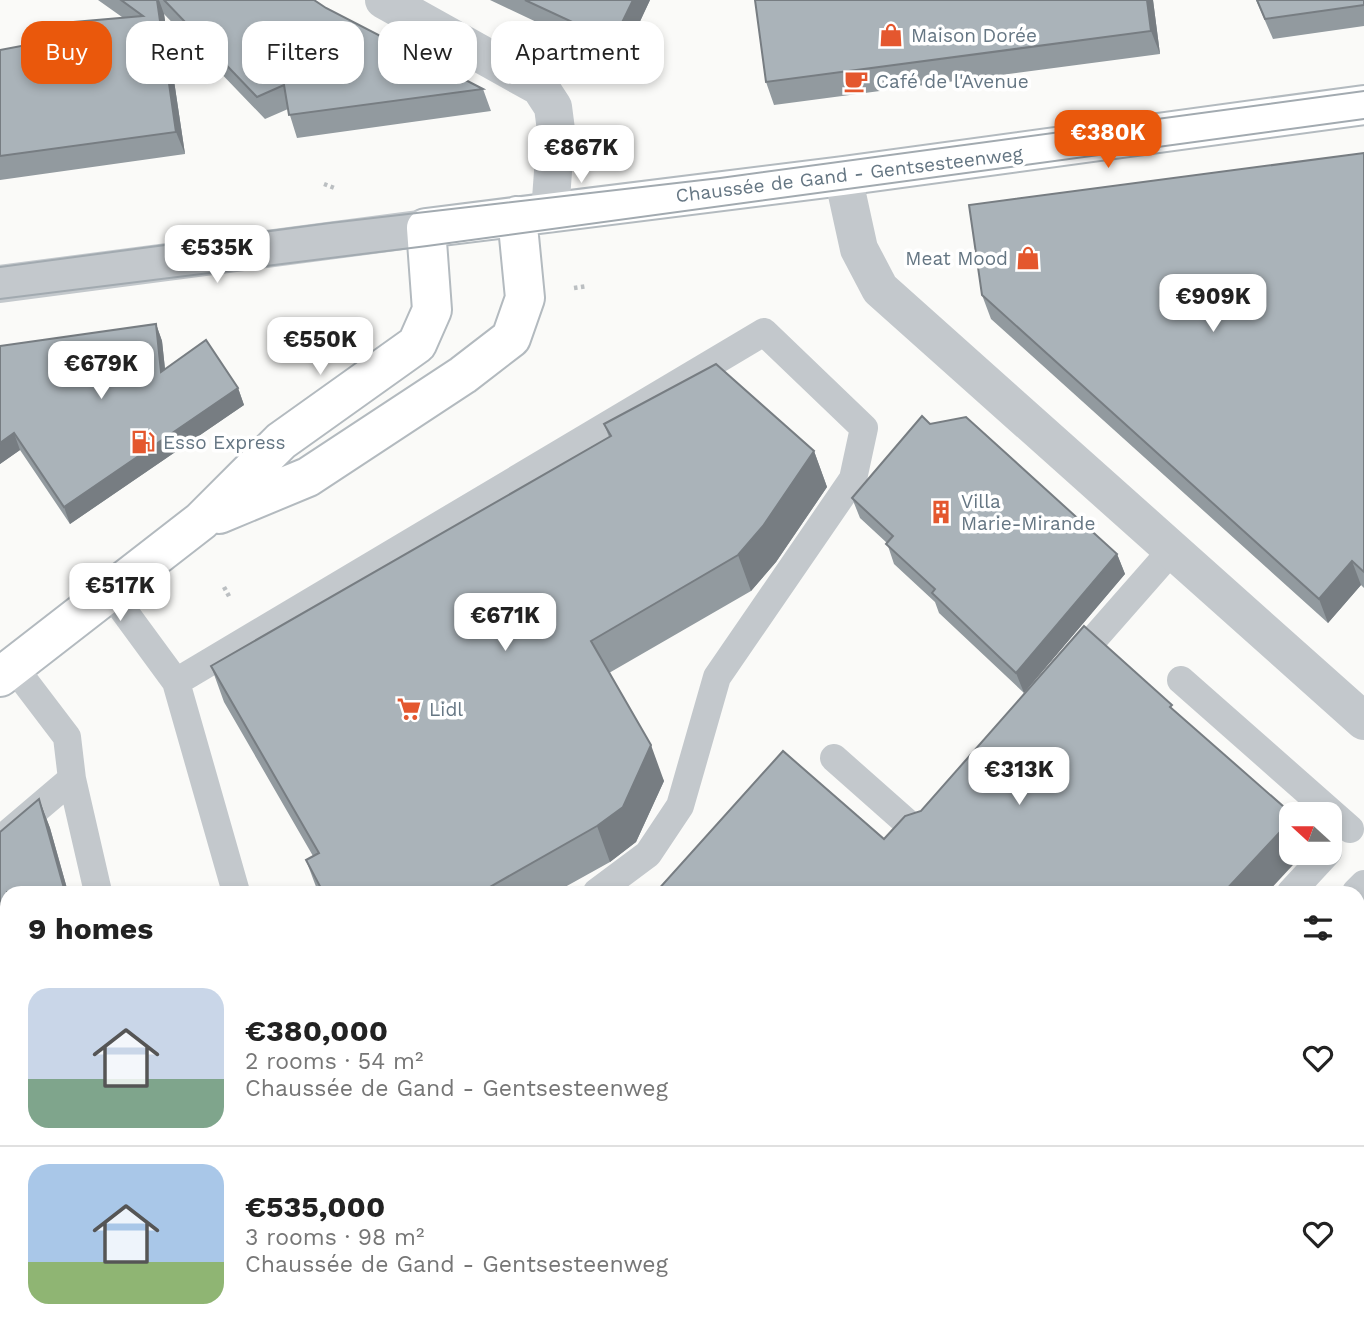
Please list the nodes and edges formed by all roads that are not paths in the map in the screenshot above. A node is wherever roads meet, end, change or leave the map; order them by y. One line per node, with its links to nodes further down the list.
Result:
1 (384, 0): 4 (street)
2 (1364, 104): 3 (main road, Chaussée de Gand - Gentsesteenweg)
3 (843, 176): 4 (main road, Chaussée de Gand - Gentsesteenweg); 8 (street)
4 (533, 215): 5 (main road, Chaussée de Gand - Gentsesteenweg); 7 (main road)
5 (426, 228): 6 (street, Chaussée de Gand - Gentsesteenweg); 7 (main road)
6 (0, 284)
7 (201, 521): 9 (main road)
8 (1171, 550): 13 (lane); 14 (street)
9 (110, 592): 10 (main road); 12 (lane)
10 (6, 671): 16 (lane)
11 (1181, 680): 18 (lane)
12 (176, 682): 23 (lane); 24 (lane)
13 (1055, 682)
14 (1364, 721)
15 (834, 758): 17 (lane)
16 (72, 779): 20 (lane); 22 (lane)
17 (947, 804)
18 (1357, 821): 19 (lane)
19 (1342, 837)
20 (0, 840)
21 (1316, 865): 25 (lane)
22 (97, 886)
23 (234, 886)
24 (605, 886)
25 (1297, 886)

